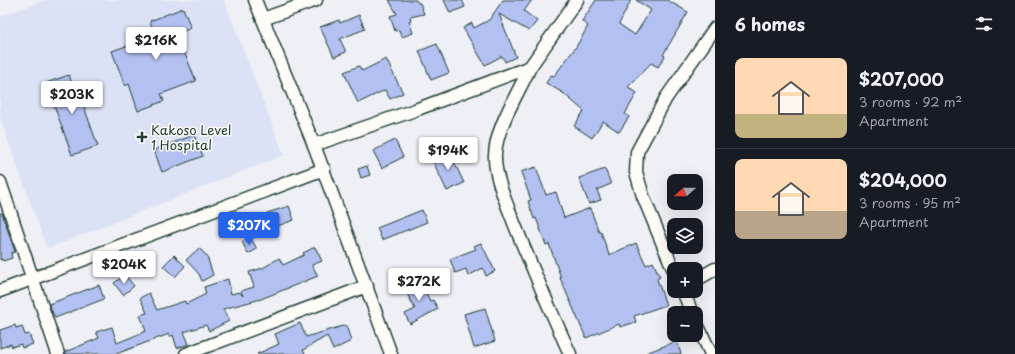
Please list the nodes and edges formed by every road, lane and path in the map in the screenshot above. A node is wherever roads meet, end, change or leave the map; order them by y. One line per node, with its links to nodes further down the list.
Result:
1 (255, 0): 4 (street)
2 (316, 0): 4 (street)
3 (577, 0): 6 (street)
4 (263, 19): 7 (street)
5 (715, 28): 10 (street)
6 (530, 68): 7 (street); 20 (street)
7 (314, 145): 8 (street)
8 (324, 169): 13 (street); 14 (street)
9 (0, 182): 13 (street)
10 (670, 262)
11 (715, 269): 12 (street)
12 (703, 276)
13 (32, 279): 15 (street); 17 (street)
14 (366, 286): 18 (street); 19 (street)
15 (0, 291)
16 (703, 337): 21 (street)
17 (58, 354)
18 (186, 354)
19 (391, 354)
20 (570, 354)
21 (711, 354)

